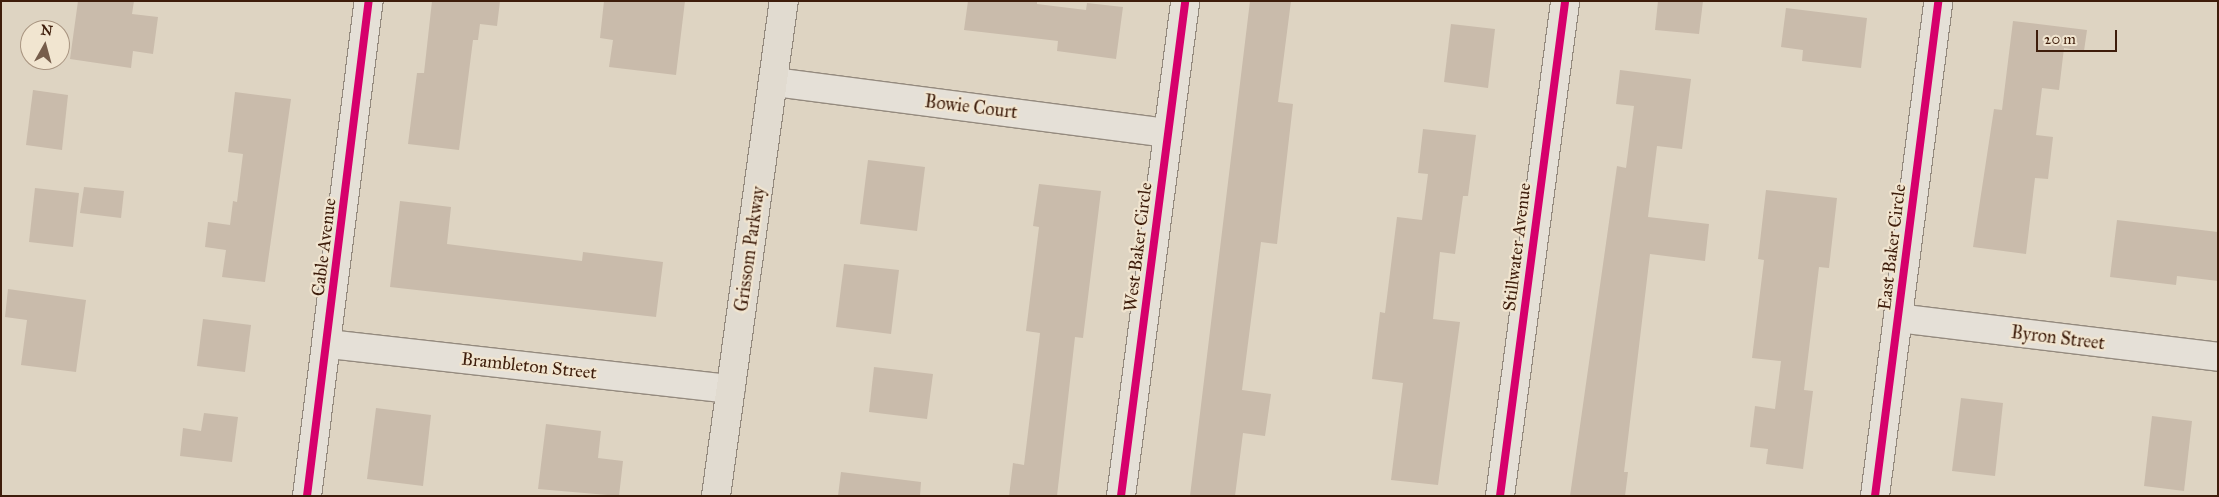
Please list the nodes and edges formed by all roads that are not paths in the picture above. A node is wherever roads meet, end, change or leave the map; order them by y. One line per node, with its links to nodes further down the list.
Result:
1 (368, 1): 9 (street, Cable Avenue)
2 (784, 1): 6 (main road, Grissom Parkway)
3 (1185, 1): 7 (street, West Baker Circle)
4 (1564, 1): 15 (street, Stillwater Avenue)
5 (1938, 1): 8 (street, East Baker Circle)
6 (774, 82): 7 (street, Bowie Court); 11 (main road, Grissom Parkway)
7 (1168, 133): 14 (street, West Baker Circle)
8 (1898, 318): 10 (street, Byron Street); 16 (street, East Baker Circle)
9 (328, 344): 11 (street, Brambleton Street); 12 (street, Cable Avenue)
10 (2218, 357)
11 (730, 389): 13 (main road, Grissom Parkway)
12 (307, 496)
13 (716, 496)
14 (1121, 496)
15 (1500, 496)
16 (1875, 496)

